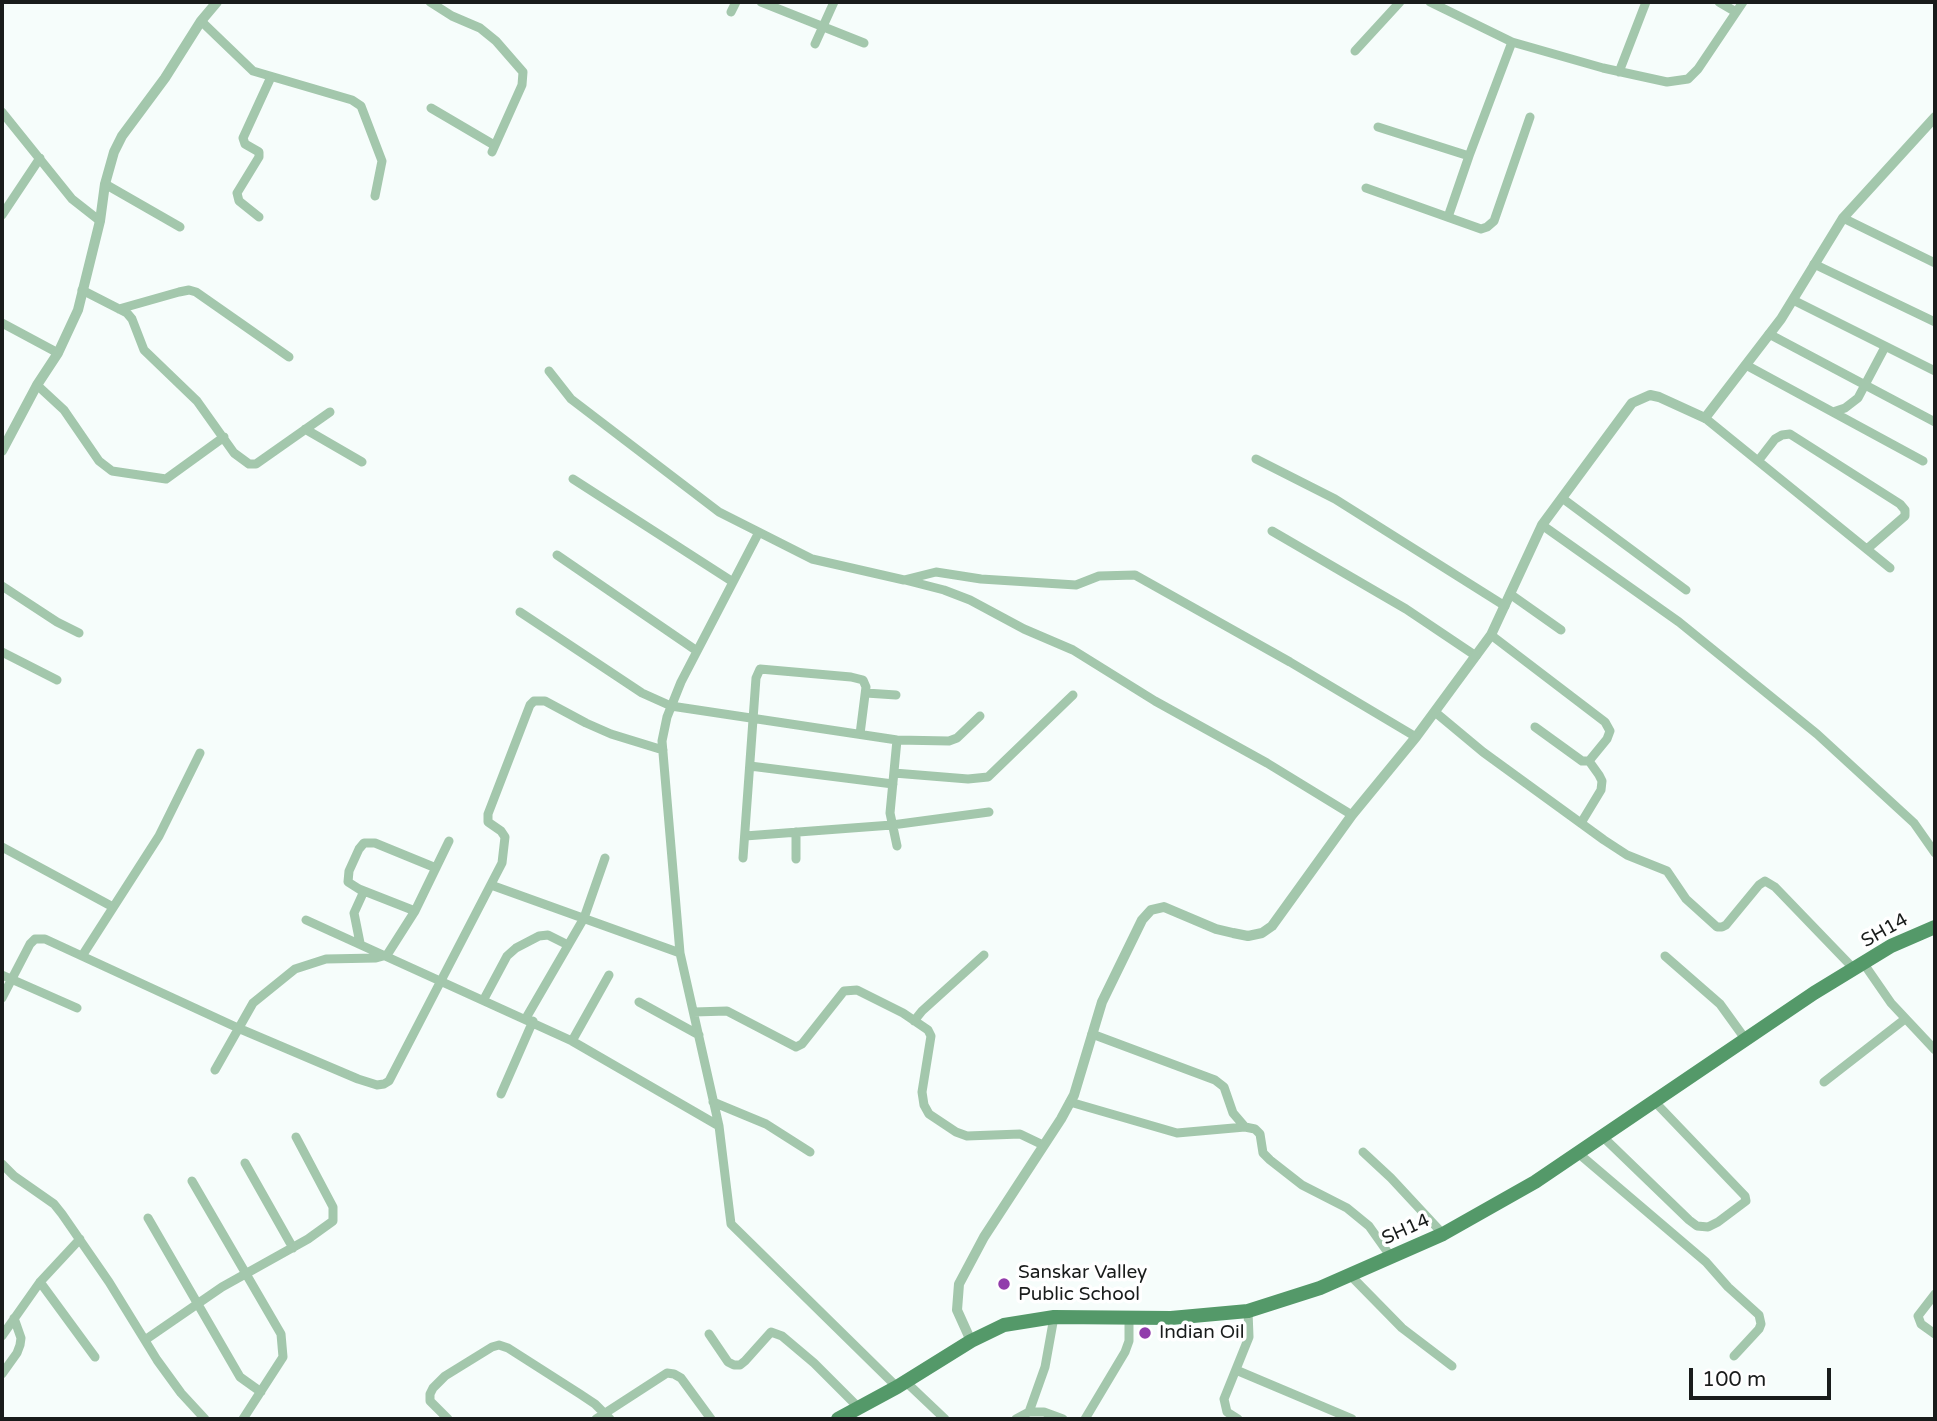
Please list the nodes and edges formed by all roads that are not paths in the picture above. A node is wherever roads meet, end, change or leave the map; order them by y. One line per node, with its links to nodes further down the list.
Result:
1 (430, 2): 22 (street)
2 (736, 2): 12 (street)
3 (761, 2): 15 (street)
4 (834, 2): 15 (street)
5 (1400, 2): 19 (street)
6 (1430, 2): 11 (street)
7 (1646, 2): 20 (street)
8 (1719, 2): 13 (street)
9 (1743, 2): 13 (street)
10 (214, 3): 14 (street)
11 (1445, 6): 16 (street)
12 (732, 12)
13 (1736, 12): 20 (street)
14 (201, 21): 21 (street); 29 (street)
15 (822, 27): 17 (street); 18 (street)
16 (1512, 42): 20 (street); 27 (street)
17 (864, 43)
18 (815, 44)
19 (1355, 51)
20 (1619, 72)
21 (271, 77): 31 (street); 33 (street)
22 (430, 108)
23 (2, 112): 28 (street)
24 (1530, 117): 34 (street)
25 (1935, 117): 35 (street)
26 (1378, 127): 27 (street)
27 (1469, 156): 34 (street)
28 (40, 158): 32 (street); 36 (street)
29 (105, 184): 36 (street); 37 (street)
30 (1366, 188): 34 (street)
31 (376, 195)
32 (2, 215)
33 (259, 217)
34 (1448, 217)
35 (1843, 218): 38 (street); 39 (street)
36 (100, 220): 40 (street)
37 (180, 227)
38 (1935, 263)
39 (1814, 264): 41 (street); 43 (street)
40 (82, 289): 42 (street); 47 (street)
41 (1793, 300): 45 (street); 46 (street)
42 (119, 309): 48 (street); 59 (street)
43 (1935, 322)
44 (2, 323): 47 (street)
45 (1769, 334): 49 (street); 53 (street)
46 (1885, 347): 51 (street); 53 (street)
47 (58, 353): 52 (street)
48 (289, 357)
49 (1746, 365): 55 (street); 56 (street)
50 (548, 371): 69 (street)
51 (1935, 372)
52 (37, 385): 59 (street); 60 (street)
53 (1866, 385): 55 (street); 57 (street)
54 (330, 412): 58 (street)
55 (1833, 412): 63 (street)
56 (1705, 418): 62 (street); 66 (street)
57 (1935, 422)
58 (305, 429): 59 (street); 64 (street)
59 (223, 437)
60 (2, 451)
61 (1256, 459): 78 (street)
62 (1758, 461): 70 (street); 70 (street)
63 (1923, 461)
64 (362, 462)
65 (573, 479): 74 (street)
66 (1562, 498): 67 (street); 76 (street)
67 (1542, 525): 77 (street); 113 (street)
68 (1272, 531): 85 (street)
69 (758, 534): 73 (street); 74 (street)
70 (1867, 549): 72 (street)
71 (557, 555): 83 (street)
72 (1890, 568)
73 (904, 580): 96 (street); 105 (street)
74 (733, 582): 83 (street)
75 (2, 586): 81 (street)
76 (1686, 590)
77 (1510, 594): 78 (street); 80 (street)
78 (1505, 606): 82 (street)
79 (520, 612): 90 (street)
80 (1561, 630)
81 (79, 633)
82 (1491, 635): 85 (street); 100 (street)
83 (697, 651): 90 (street)
84 (2, 652): 86 (street)
85 (1476, 656): 91 (street)
86 (57, 680)
87 (866, 693): 88 (street); 93 (street); 95 (street)
88 (896, 695)
89 (1073, 695): 102 (street)
90 (671, 706): 93 (street); 98 (street)
91 (1435, 712): 96 (street); 106 (street)
92 (980, 716): 97 (street)
93 (753, 719): 95 (street); 101 (street)
94 (1535, 727): 100 (street)
95 (860, 734): 97 (street)
96 (1416, 737): 105 (street)
97 (897, 740): 102 (street)
98 (663, 750): 118 (street); 127 (street)
99 (200, 753): 120 (street)
100 (1589, 761): 106 (street)
101 (750, 766): 103 (street); 109 (street)
102 (894, 773): 103 (street)
103 (893, 784): 107 (street)
104 (989, 812): 107 (street)
105 (1352, 815): 146 (street)
106 (1581, 823): 132 (street)
107 (892, 825): 108 (street); 111 (street)
108 (796, 832): 109 (street); 116 (street)
109 (745, 836): 115 (street)
110 (449, 842): 117 (street)
111 (897, 846)
112 (2, 847): 120 (street)
113 (1935, 853)
114 (605, 858): 122 (street)
115 (743, 859)
116 (796, 859)
117 (436, 868): 119 (street); 121 (street)
118 (491, 886): 122 (street); 136 (street)
119 (364, 891): 121 (street); 125 (street)
120 (113, 907): 130 (street)
121 (415, 911): 128 (street)
122 (584, 918): 126 (street); 127 (street)
123 (306, 920): 125 (street)
124 (1935, 927): 132 (main road, SH14 / SH14)
125 (360, 943): 128 (street)
126 (568, 945): 138 (street); 143 (street)
127 (680, 953): 141 (street)
128 (387, 955): 136 (street); 145 (street)
129 (984, 955): 144 (street)
130 (82, 956): 135 (street); 145 (street)
131 (1665, 956): 148 (street)
132 (1859, 967): 142 (street); 148 (main road, SH14 / SH14)
133 (2, 975): 135 (street)
134 (609, 975): 149 (street)
135 (12, 979): 137 (street); 140 (street)
136 (442, 980): 138 (street); 145 (street)
137 (2, 999)
138 (484, 999): 143 (street)
139 (639, 1002): 147 (street)
140 (77, 1008)
141 (694, 1012): 144 (street); 147 (street)
142 (1905, 1019): 150 (street); 152 (street)
143 (530, 1020): 149 (street); 153 (street)
144 (914, 1021): 161 (street)
145 (238, 1028): 151 (street)
146 (1092, 1034): 156 (street); 158 (street)
147 (699, 1035): 155 (street)
148 (1746, 1040): 154 (main road, SH14 / SH14)
149 (572, 1041): 157 (street)
150 (1935, 1050)
151 (215, 1070)
152 (1824, 1082)
153 (501, 1094)
154 (1654, 1101): 159 (main road, SH14 / SH14); 159 (street)
155 (713, 1102): 157 (street); 162 (street)
156 (1070, 1102): 158 (street); 161 (street)
157 (719, 1126): 192 (street)
158 (1245, 1127): 172 (street)
159 (1602, 1136): 164 (main road, SH14 / SH14)
160 (296, 1137): 171 (street)
161 (1043, 1144): 186 (street)
162 (810, 1152)
163 (1363, 1152): 169 (street)
164 (1577, 1153): 169 (main road, SH14 / SH14); 187 (street)
165 (245, 1163): 171 (street)
166 (2, 1164): 170 (street)
167 (191, 1181): 173 (street)
168 (148, 1218): 177 (street)
169 (1443, 1234): 172 (main road, SH14 / SH14)
170 (80, 1239): 175 (street); 185 (street)
171 (293, 1248): 173 (street)
172 (1391, 1257): 174 (main road, SH14 / SH14)
173 (245, 1274): 177 (street); 193 (street)
174 (1350, 1275): 178 (main road, SH14 / SH14); 189 (street)
175 (40, 1282): 180 (street); 188 (street)
176 (1935, 1294): 183 (street)
177 (198, 1303): 185 (street); 193 (street)
178 (1248, 1311): 181 (main road, SH14 / SH14); 190 (street)
179 (1054, 1317): 181 (main road, SH14 / SH14); 186 (main road, SH14 / SH14); 195 (street)
180 (14, 1318): 184 (street); 191 (street)
181 (1129, 1318): 206 (street)
182 (709, 1334): 194 (street)
183 (1935, 1334)
184 (2, 1336)
185 (145, 1340): 197 (street)
186 (971, 1342): 192 (main road, SH14 / SH14)
187 (1734, 1356)
188 (95, 1357)
189 (1452, 1366)
190 (1236, 1370): 207 (street); 208 (street)
191 (2, 1374)
192 (902, 1384): 194 (main road, SH14 / SH14); 203 (street)
193 (261, 1392): 198 (street)
194 (859, 1408): 202 (main road, SH14 / SH14)
195 (1029, 1412): 204 (street); 205 (street)
196 (607, 1416): 199 (street); 200 (street); 201 (street)
197 (205, 1419)
198 (243, 1419)
199 (448, 1419)
200 (596, 1419)
201 (711, 1419)
202 (838, 1419)
203 (945, 1419)
204 (1016, 1419)
205 (1063, 1419)
206 (1085, 1419)
207 (1238, 1419)
208 (1352, 1419)

